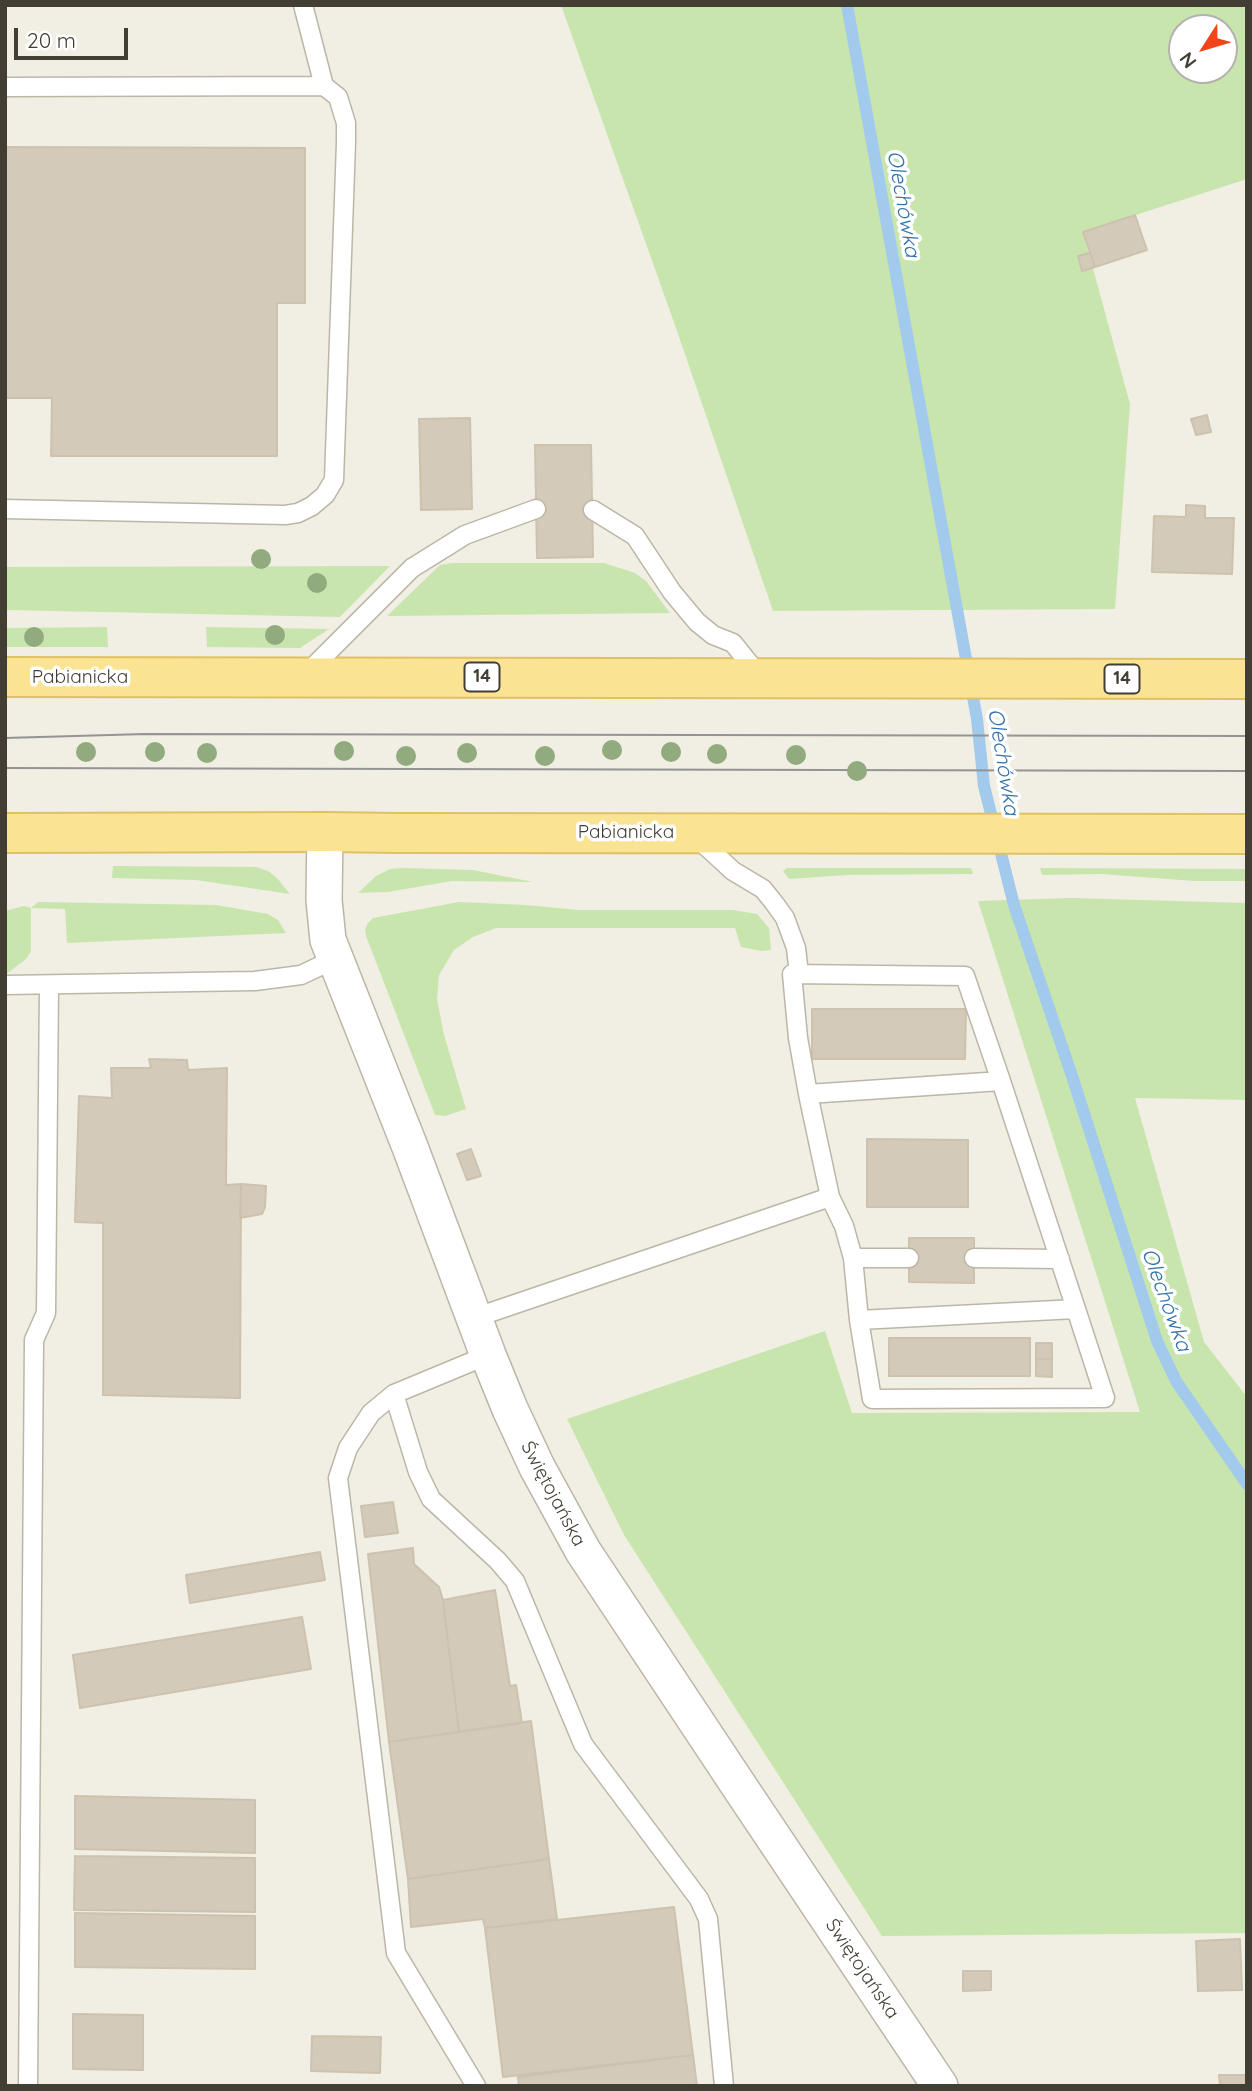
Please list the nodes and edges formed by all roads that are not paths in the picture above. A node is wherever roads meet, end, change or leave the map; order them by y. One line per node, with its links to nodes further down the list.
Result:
1 (303, 5): 3 (lane)
2 (5, 86): 3 (lane)
3 (324, 86): 4 (lane)
4 (5, 509)
5 (536, 509): 8 (lane)
6 (593, 510): 9 (lane)
7 (5, 677): 8 (main road, Pabianicka / 14)
8 (303, 677): 9 (main road, Pabianicka / 14)
9 (761, 678): 10 (main road, Pabianicka / 14)
10 (1247, 678)
11 (325, 832): 12 (main road, Pabianicka); 13 (main road, Pabianicka); 15 (street, Świętojańska)
12 (691, 832): 14 (main road, Pabianicka); 16 (lane)
13 (5, 833)
14 (1247, 834)
15 (335, 959): 18 (lane); 27 (street, Świętojańska)
16 (799, 974): 19 (lane); 20 (lane)
17 (5, 985): 18 (lane)
18 (48, 985): 31 (lane)
19 (1001, 1081): 20 (lane); 25 (lane)
20 (808, 1094): 21 (lane)
21 (830, 1197): 22 (lane); 27 (lane)
22 (853, 1258): 23 (lane); 28 (lane)
23 (909, 1258)
24 (974, 1258): 25 (lane)
25 (1060, 1259): 26 (lane)
26 (1076, 1309): 28 (lane); 28 (lane)
27 (474, 1318): 29 (street, Świętojańska)
28 (859, 1320)
29 (488, 1355): 30 (lane); 34 (street, Świętojańska)
30 (394, 1394): 32 (lane); 33 (lane)
31 (28, 2086)
32 (476, 2086)
33 (724, 2086)
34 (940, 2086)

